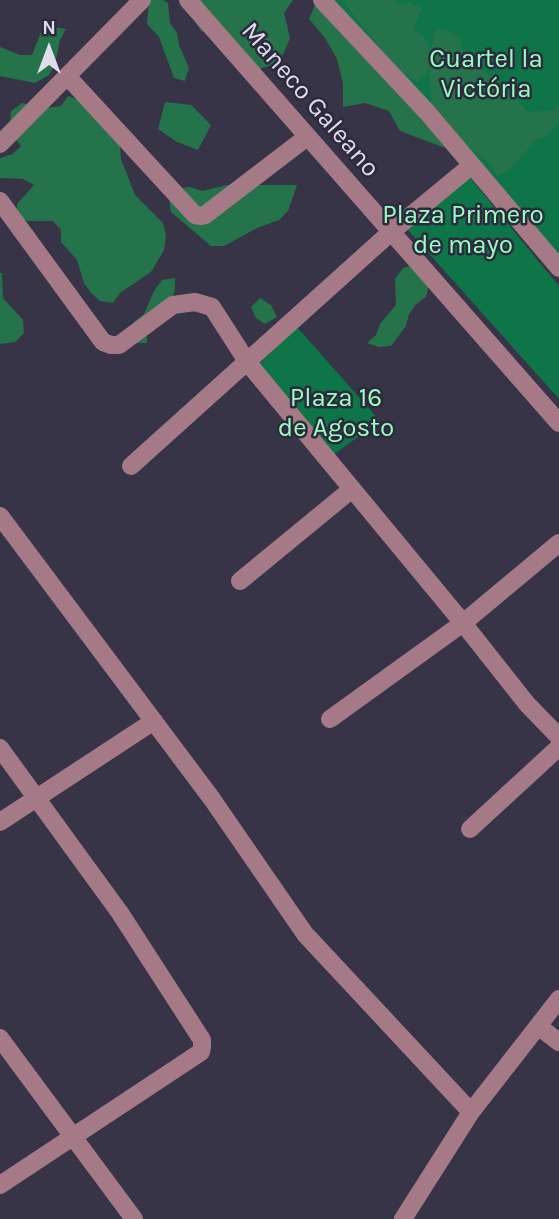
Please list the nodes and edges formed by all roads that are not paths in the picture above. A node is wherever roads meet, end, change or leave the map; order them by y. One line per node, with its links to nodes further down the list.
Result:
1 (142, 0): 4 (street)
2 (188, 0): 5 (street, Maneco Galeano)
3 (322, 0): 7 (street)
4 (68, 77): 5 (street); 6 (street)
5 (307, 137): 9 (street, Maneco Galeano)
6 (0, 144)
7 (472, 165): 9 (street); 10 (street)
8 (0, 201): 11 (street)
9 (391, 232): 11 (street); 12 (street, Maneco Galeano)
10 (559, 268)
11 (248, 363): 13 (street); 14 (street)
12 (559, 423)
13 (131, 466)
14 (352, 489): 17 (street); 18 (street)
15 (0, 516): 20 (street)
16 (559, 543): 18 (street)
17 (240, 581)
18 (463, 623): 19 (street); 21 (street)
19 (330, 719)
20 (153, 721): 24 (street); 31 (street)
21 (559, 737)
22 (559, 747): 26 (street)
23 (0, 748): 24 (street)
24 (37, 797): 25 (street); 32 (street)
25 (0, 821)
26 (470, 829)
27 (559, 999): 28 (street)
28 (538, 1026): 30 (street); 31 (street)
29 (0, 1038): 32 (street)
30 (559, 1042)
31 (471, 1112): 35 (street)
32 (73, 1137): 33 (street); 34 (street)
33 (0, 1185)
34 (134, 1219)
35 (403, 1219)

